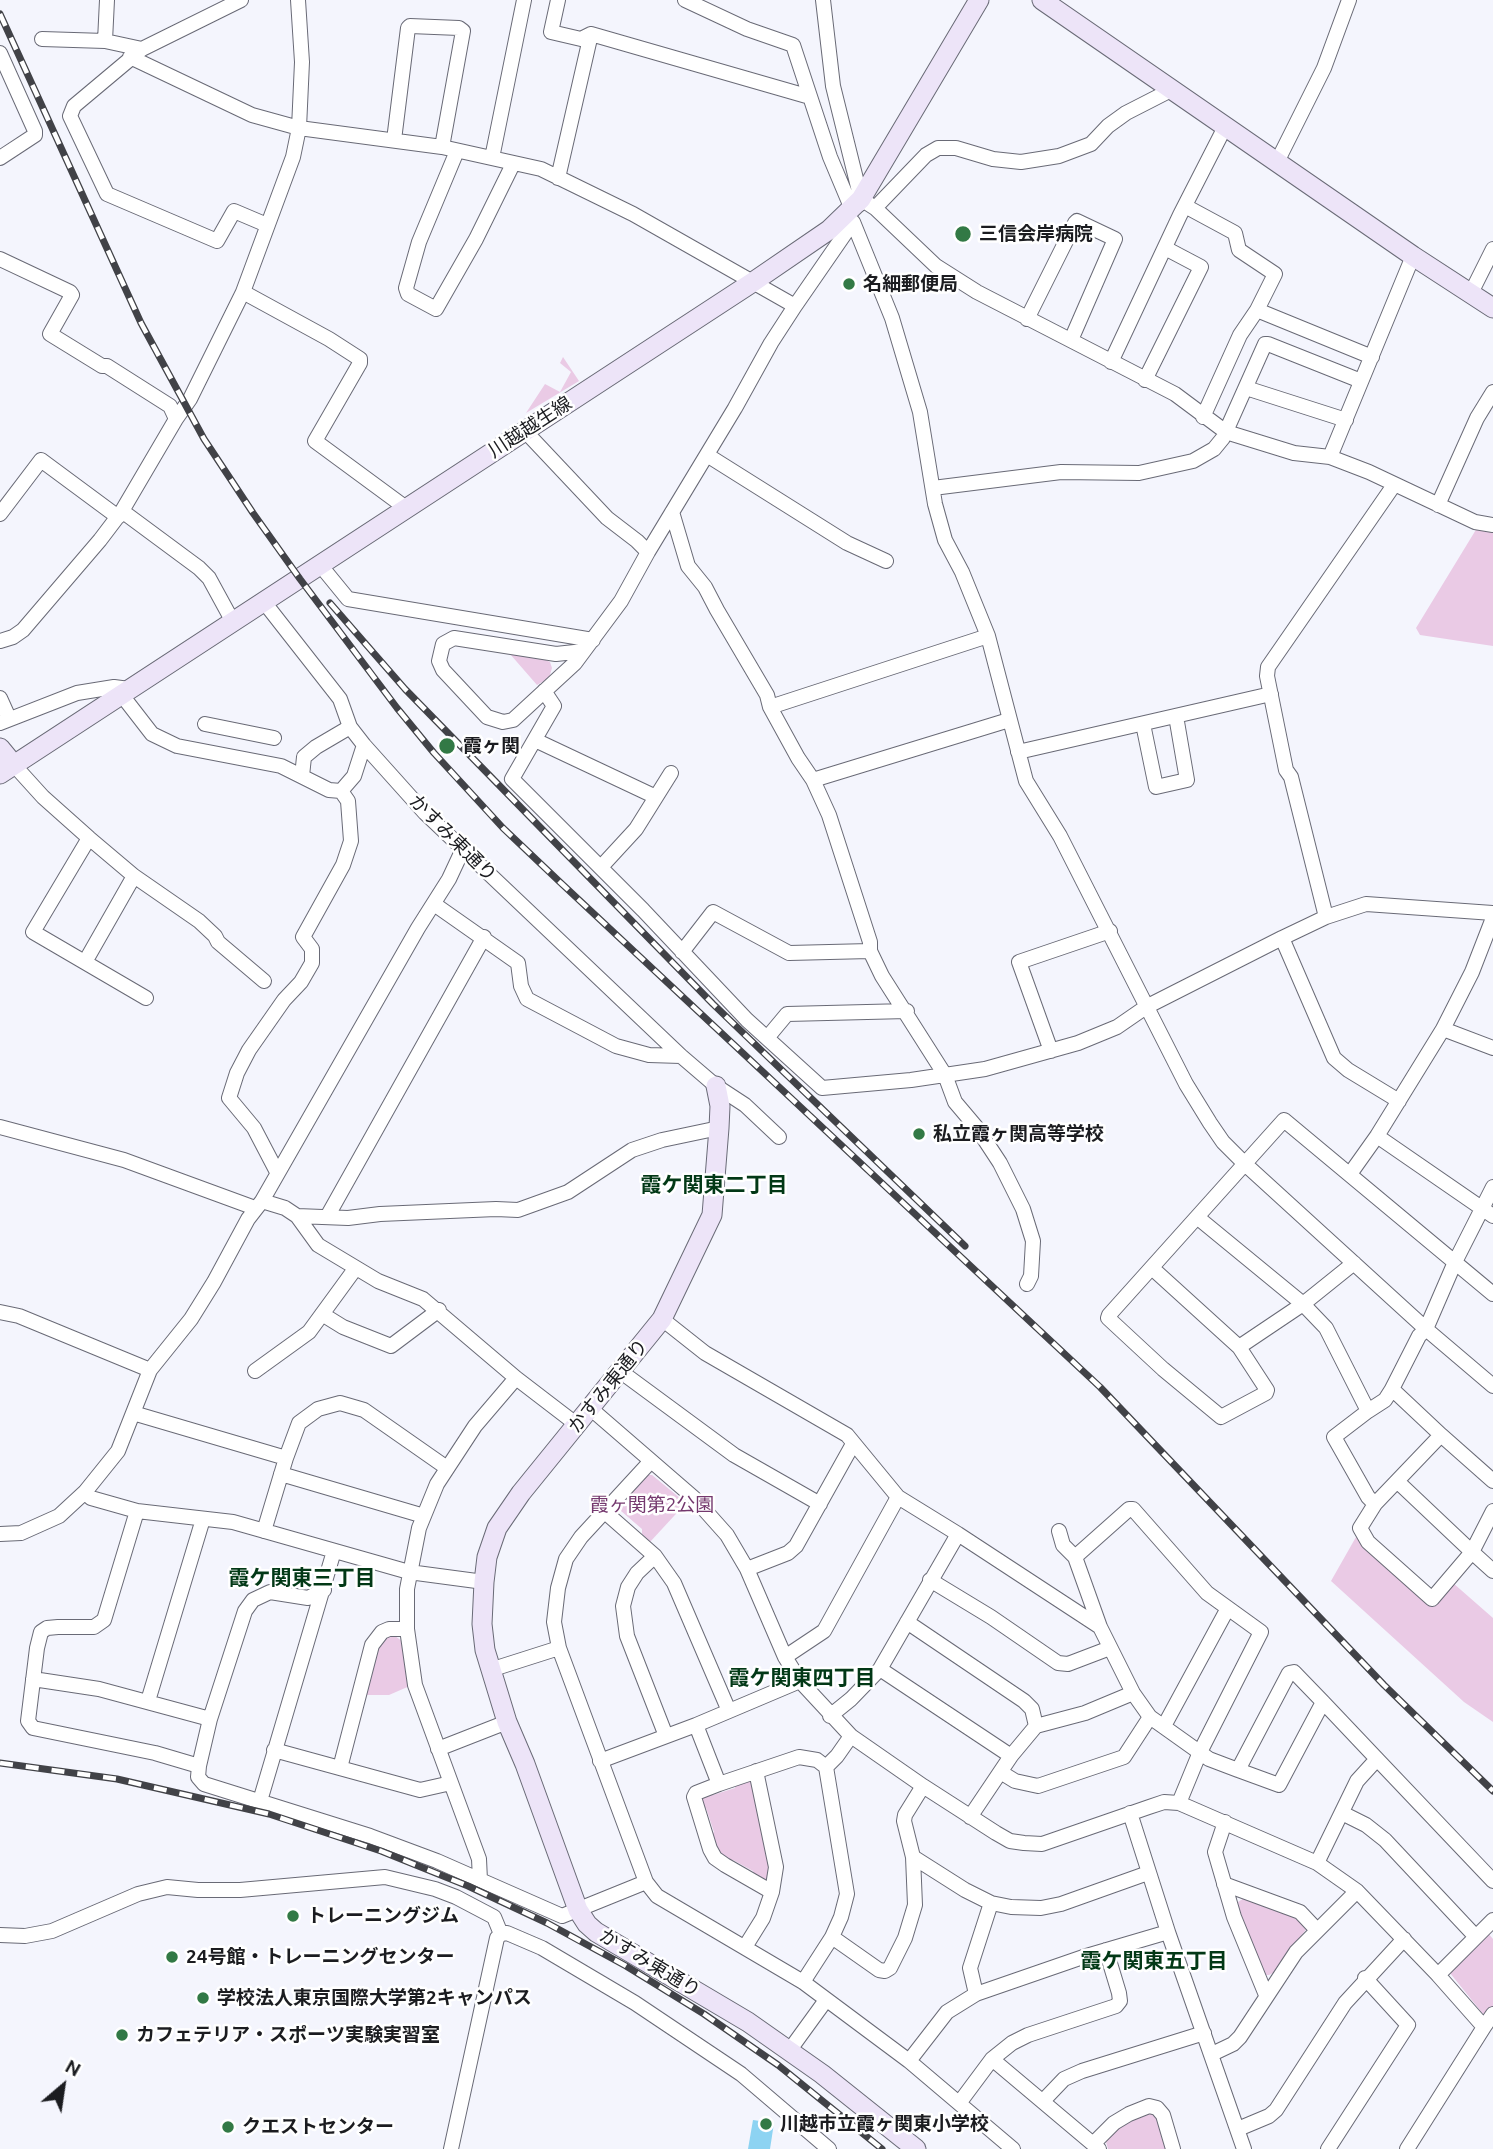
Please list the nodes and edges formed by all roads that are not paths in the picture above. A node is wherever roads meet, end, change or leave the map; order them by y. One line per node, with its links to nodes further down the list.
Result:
1 (107, 0): 13 (street)
2 (298, 0): 19 (street)
3 (524, 0): 24 (street)
4 (558, 0): 11 (street)
5 (685, 0): 17 (street)
6 (823, 0): 29 (street)
7 (979, 0): 29 (street, 川越越生線)
8 (1042, 0): 16 (street)
9 (1349, 0): 25 (street)
10 (233, 2): 15 (street)
11 (591, 34): 17 (street); 27 (street)
12 (42, 39): 13 (street)
13 (105, 41): 15 (street)
14 (0, 53): 23 (street)
15 (136, 53): 19 (street); 30 (street)
16 (1171, 90): 18 (street); 29 (street)
17 (810, 97): 29 (street)
18 (1225, 127): 25 (street); 28 (street)
19 (299, 128): 20 (street); 30 (street)
20 (394, 140): 21 (street); 21 (street)
21 (442, 147): 22 (street)
22 (457, 151): 24 (street); 26 (street)
23 (0, 158)
24 (492, 158): 26 (street)
25 (1277, 162): 33 (street)
26 (513, 164): 27 (street)
27 (558, 178): 35 (street)
28 (1185, 206): 31 (street); 40 (street)
29 (860, 209): 35 (street, 川越越生線); 38 (street); 41 (street); 57 (street)
30 (267, 225): 36 (street)
31 (1165, 248): 44 (street); 45 (street)
32 (1493, 249): 37 (street)
33 (1413, 256): 37 (street); 43 (street)
34 (0, 259): 50 (street)
35 (753, 282): 38 (street); 52 (street, 川越越生線)
36 (243, 292): 50 (street); 59 (street)
37 (1471, 293): 39 (street)
38 (795, 306): 54 (street)
39 (1493, 308)
40 (1257, 310): 43 (street); 49 (street)
41 (1027, 319): 42 (street); 42 (street)
42 (1071, 340): 44 (street)
43 (1372, 357): 46 (street)
44 (1111, 362): 45 (street)
45 (1145, 380): 49 (street)
46 (1362, 381): 47 (street); 51 (street)
47 (1246, 388): 51 (street); 53 (street)
48 (1493, 392): 58 (street)
49 (1203, 417): 53 (street)
50 (176, 419): 62 (street)
51 (1346, 420): 55 (street)
52 (524, 430): 59 (street, 川越越生線); 64 (street)
53 (1226, 432): 55 (street); 57 (street)
54 (707, 455): 60 (street); 65 (street)
55 (1330, 457): 56 (street)
56 (1394, 485): 58 (street); 74 (street)
57 (933, 488): 69 (street)
58 (1438, 505): 63 (street)
59 (406, 508): 66 (street, 川越越生線)
60 (672, 512): 64 (street); 76 (street)
61 (0, 513): 62 (street)
62 (120, 514): 68 (street); 70 (street)
63 (1493, 525)
64 (648, 552): 71 (street)
65 (886, 561)
66 (321, 566): 67 (street, 川越越生線); 71 (street)
67 (264, 602): 68 (street, 川越越生線); 82 (street, かすみ東通り)
68 (233, 622): 73 (street, 川越越生線)
69 (988, 636): 76 (street); 78 (street)
70 (0, 641)
71 (589, 645): 72 (street); 72 (street)
72 (544, 691): 84 (street)
73 (125, 692): 79 (street); 88 (street, 川越越生線); 90 (street)
74 (1271, 695): 77 (street); 100 (street)
75 (0, 698): 79 (street)
76 (770, 707): 91 (street)
77 (1176, 716): 81 (street); 81 (street)
78 (1009, 720): 87 (street); 91 (street)
79 (4, 721)
80 (205, 724): 83 (street)
81 (1143, 724): 87 (street)
82 (350, 727): 85 (street, かすみ東通り); 90 (street)
83 (274, 738)
84 (535, 740): 93 (street); 96 (street)
85 (364, 745): 92 (street); 95 (street, かすみ東通り)
86 (0, 748): 88 (street)
87 (1018, 752): 102 (street)
88 (7, 769): 94 (street)
89 (671, 773): 93 (street)
90 (302, 776): 92 (street)
91 (813, 780): 105 (street)
92 (341, 792): 125 (street)
93 (656, 797): 96 (street)
94 (89, 838): 97 (street); 107 (street)
95 (463, 849): 98 (street); 116 (street, かすみ東通り)
96 (601, 867): 106 (street)
97 (134, 876): 107 (street); 108 (street)
98 (434, 904): 103 (street); 125 (street)
99 (1493, 913): 100 (street)
100 (1326, 917): 104 (street)
101 (1493, 918): 112 (street)
102 (1110, 931): 110 (street); 115 (street)
103 (484, 937): 116 (street); 131 (street)
104 (1282, 938): 110 (street); 119 (street)
105 (870, 951): 106 (street); 111 (street)
106 (682, 952): 113 (street)
107 (85, 962): 109 (street)
108 (264, 981)
109 (146, 998)
110 (1146, 1007): 115 (street); 124 (street)
111 (906, 1011): 113 (street); 117 (street)
112 (1443, 1029): 114 (street); 119 (street)
113 (766, 1038): 117 (street)
114 (1493, 1048)
115 (1051, 1051): 117 (street)
116 (681, 1056): 118 (street, かすみ東通り)
117 (945, 1075): 137 (street)
118 (716, 1086): 121 (street, かすみ東通り); 123 (street)
119 (1399, 1101): 122 (street)
120 (0, 1127): 128 (street)
121 (719, 1128): 131 (street); 143 (street, かすみ東通り)
122 (1377, 1136): 126 (street); 129 (street)
123 (779, 1138)
124 (1245, 1164): 126 (street); 132 (street); 134 (street)
125 (277, 1172): 128 (street)
126 (1350, 1174): 133 (street)
127 (1493, 1187): 129 (street)
128 (259, 1204): 130 (street); 146 (street)
129 (1487, 1212): 133 (street)
130 (297, 1216): 131 (street); 136 (street)
131 (327, 1217)
132 (1197, 1217): 135 (street); 139 (street)
133 (1455, 1262): 138 (street); 144 (street)
134 (1354, 1263): 139 (street); 144 (street)
135 (1152, 1268): 145 (street); 145 (street)
136 (355, 1269): 140 (street); 142 (street)
137 (1027, 1284)
138 (1493, 1294)
139 (1303, 1304): 145 (street); 153 (street)
140 (439, 1310): 142 (street); 149 (street)
141 (0, 1312): 146 (street)
142 (322, 1314): 147 (street)
143 (662, 1319): 148 (street, かすみ東通り); 157 (street)
144 (1426, 1329): 150 (street); 151 (street)
145 (1239, 1347)
146 (150, 1370): 154 (street)
147 (254, 1371)
148 (620, 1371): 152 (street, かすみ東通り); 166 (street)
149 (516, 1378): 155 (street); 160 (street)
150 (1493, 1386)
151 (1392, 1389): 153 (street); 156 (street)
152 (590, 1408): 155 (street, かすみ東通り); 159 (street)
153 (1368, 1411): 167 (street)
154 (133, 1413): 158 (street); 164 (street)
155 (576, 1424): 185 (street, かすみ東通り)
156 (1441, 1435): 162 (street); 163 (street)
157 (853, 1444): 165 (street); 166 (street)
158 (286, 1458): 160 (street); 161 (street)
159 (651, 1461): 170 (street); 181 (street)
160 (447, 1468): 171 (street)
161 (281, 1474): 171 (street); 173 (street)
162 (1493, 1481)
163 (1398, 1482): 167 (street); 178 (street)
164 (85, 1492): 168 (street); 175 (street)
165 (898, 1497): 176 (street); 193 (street)
166 (820, 1504): 181 (street)
167 (1375, 1504): 178 (street)
168 (137, 1511): 172 (street); 196 (street)
169 (1493, 1511): 178 (street)
170 (605, 1513): 179 (street); 191 (street)
171 (424, 1516): 182 (street)
172 (203, 1520): 173 (street); 199 (street)
173 (264, 1531): 177 (street)
174 (1059, 1531): 180 (street)
175 (0, 1534)
176 (958, 1534): 184 (street); 189 (street)
177 (334, 1551): 182 (street); 186 (street)
178 (1472, 1552): 183 (street)
179 (655, 1556): 201 (street); 210 (street)
180 (1075, 1557): 187 (street); 189 (street)
181 (747, 1569): 193 (street)
182 (409, 1572): 185 (street); 190 (street)
183 (1493, 1572)
184 (930, 1580): 188 (street); 192 (street)
185 (484, 1582): 195 (street, かすみ東通り)
186 (324, 1590): 204 (street); 212 (street)
187 (1228, 1608): 208 (street); 213 (street)
188 (907, 1622): 194 (street); 207 (street)
189 (1100, 1627): 192 (street)
190 (407, 1629): 211 (street); 219 (street)
191 (559, 1648): 195 (street); 216 (street)
192 (1110, 1648): 198 (street)
193 (785, 1657): 197 (street)
194 (880, 1669): 202 (street); 214 (street)
195 (490, 1670): 205 (street, かすみ東通り)
196 (33, 1679): 199 (street); 217 (street)
197 (800, 1681): 201 (street); 202 (street)
198 (1133, 1693): 203 (street); 207 (street)
199 (148, 1702): 204 (street)
200 (1323, 1702): 215 (street); 220 (street); 220 (street)
201 (729, 1711): 206 (street)
202 (830, 1716): 209 (street)
203 (1150, 1717): 208 (street); 222 (street)
204 (210, 1719): 217 (street)
205 (507, 1722): 211 (street); 242 (street, かすみ東通り)
206 (696, 1725): 210 (street); 224 (street)
207 (1036, 1726): 214 (street)
208 (1164, 1726): 213 (street)
209 (851, 1736): 218 (street); 225 (street)
210 (666, 1737): 216 (street)
211 (438, 1749): 223 (street)
212 (274, 1751): 219 (street); 226 (street)
213 (1200, 1752): 220 (street); 227 (street)
214 (1012, 1756): 222 (street)
215 (1377, 1759): 229 (street); 236 (street)
216 (600, 1761): 237 (street)
217 (199, 1766): 226 (street)
218 (826, 1767): 221 (street); 248 (street)
219 (340, 1768): 223 (street)
220 (1238, 1770)
221 (756, 1771): 224 (street); 240 (street)
222 (1002, 1773): 230 (street)
223 (451, 1783): 235 (street)
224 (719, 1784): 240 (street)
225 (923, 1786): 230 (street); 232 (street)
226 (260, 1801): 235 (street)
227 (1179, 1803): 228 (street); 231 (street)
228 (1130, 1813): 230 (street); 234 (street)
229 (1342, 1813): 233 (street); 249 (street)
230 (970, 1817)
231 (1225, 1822): 233 (street); 238 (street)
232 (913, 1857): 241 (street); 248 (street)
233 (1317, 1863): 239 (street)
234 (1148, 1873): 241 (street); 245 (street)
235 (480, 1880): 242 (street)
236 (1493, 1881)
237 (646, 1882): 242 (street); 251 (street)
238 (1223, 1884): 244 (street); 257 (street)
239 (1357, 1891): 244 (street); 250 (street)
240 (772, 1892): 251 (street)
241 (991, 1903): 256 (street)
242 (578, 1910): 262 (street, かすみ東通り)
243 (1493, 1920): 249 (street)
244 (1317, 1930): 257 (street)
245 (1168, 1932): 252 (street); 261 (street)
246 (501, 1934): 247 (street); 270 (street); 271 (street)
247 (0, 1935)
248 (832, 1937): 255 (street)
249 (1476, 1937): 253 (street)
250 (1404, 1939): 253 (street); 254 (street)
251 (745, 1947): 255 (street)
252 (1106, 1950): 256 (street); 264 (street)
253 (1438, 1975): 260 (street)
254 (1366, 1978): 268 (street); 276 (street)
255 (803, 1982): 258 (street)
256 (976, 1994): 265 (street)
257 (1266, 1995): 263 (street)
258 (826, 2000): 262 (street); 265 (street)
259 (1493, 2014): 260 (street)
260 (1484, 2027): 277 (street)
261 (1204, 2033): 263 (street); 266 (street)
262 (789, 2051): 272 (street, かすみ東通り)
263 (1212, 2054): 268 (street)
264 (992, 2059): 266 (street); 267 (street)
265 (909, 2061): 267 (street)
266 (1043, 2101): 269 (street)
267 (960, 2102): 273 (street)
268 (1238, 2129): 275 (street)
269 (1096, 2146): 274 (street)
270 (452, 2149)
271 (829, 2149)
272 (916, 2149)
273 (1012, 2149)
274 (1173, 2149)
275 (1244, 2149)
276 (1328, 2149)
277 (1406, 2149)

